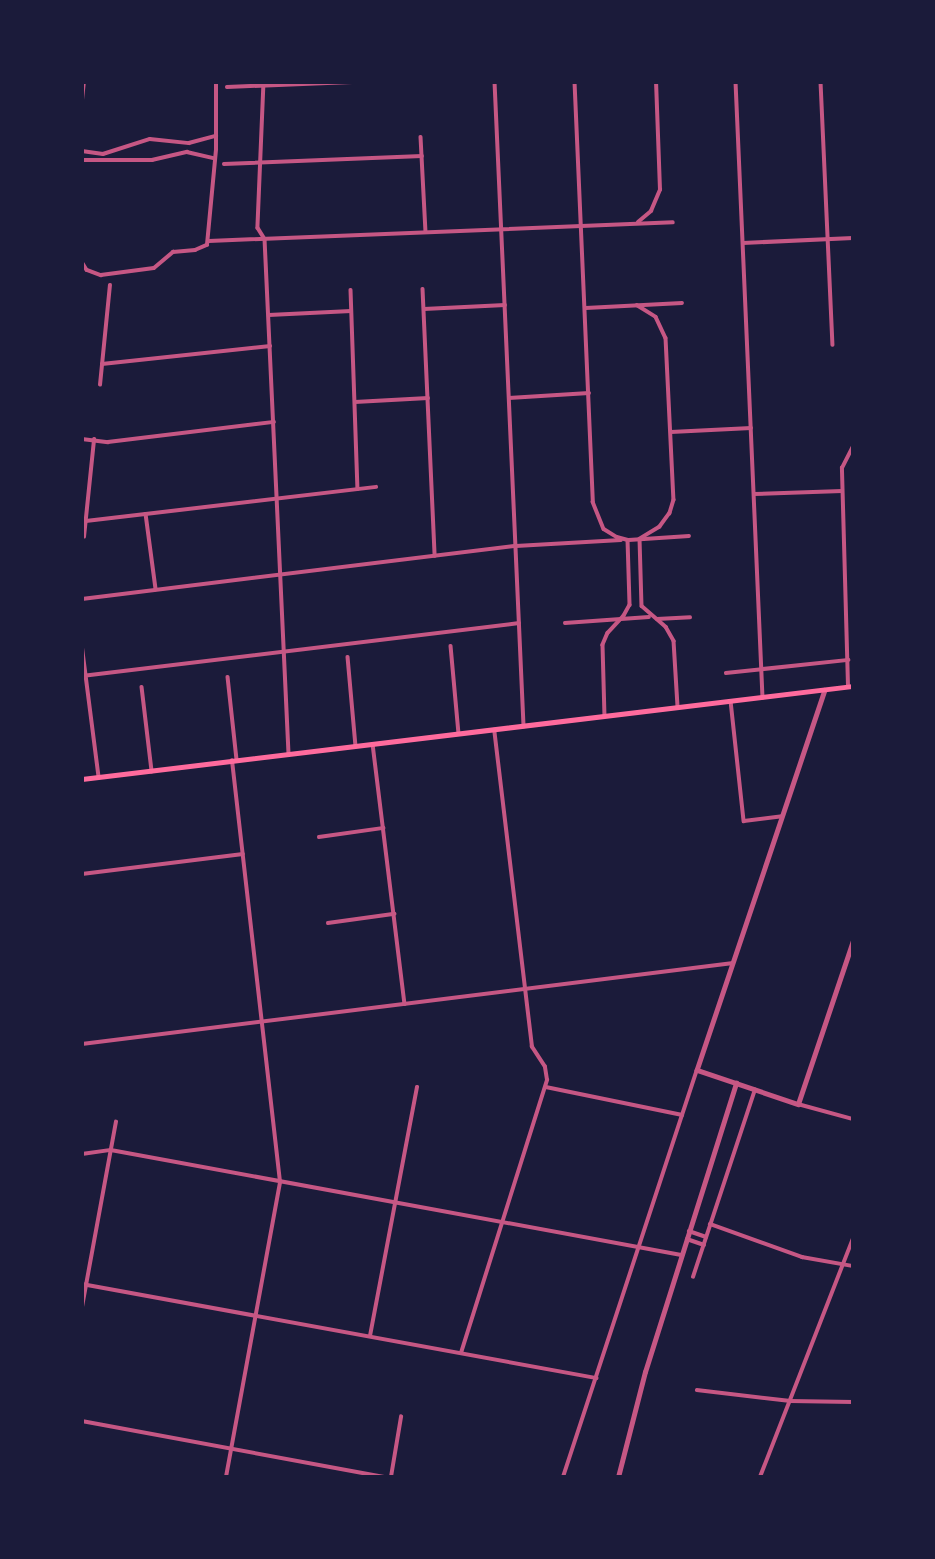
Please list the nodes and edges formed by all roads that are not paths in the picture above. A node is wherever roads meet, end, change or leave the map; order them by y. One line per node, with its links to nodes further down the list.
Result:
1 (84, 82): 11 (street)
2 (216, 82): 12 (street)
3 (352, 82): 9 (street)
4 (495, 82): 24 (street)
5 (575, 82): 23 (street)
6 (656, 82): 21 (street)
7 (736, 82): 30 (street)
8 (821, 82): 28 (street)
9 (264, 84): 10 (street); 18 (street)
10 (227, 88)
11 (82, 100)
12 (216, 136): 14 (street); 16 (street)
13 (421, 137): 15 (street)
14 (82, 151)
15 (422, 156): 18 (street); 25 (street)
16 (215, 158): 17 (street); 29 (street)
17 (82, 160)
18 (261, 162): 19 (street); 27 (street)
19 (224, 164)
20 (673, 222): 21 (street)
21 (634, 224): 23 (street)
22 (82, 226): 31 (street)
23 (582, 226): 24 (street); 39 (street)
24 (501, 229): 25 (street); 37 (street)
25 (426, 232): 27 (street)
26 (853, 237): 28 (street)
27 (265, 239): 29 (street); 42 (street)
28 (828, 239): 30 (street); 43 (street)
29 (209, 241): 32 (street)
30 (742, 243): 52 (street)
31 (82, 251)
32 (82, 262)
33 (110, 285): 45 (street)
34 (423, 289): 40 (street)
35 (351, 290): 41 (street)
36 (682, 303): 38 (street)
37 (505, 305): 40 (street); 49 (street)
38 (637, 305): 39 (street); 53 (street)
39 (585, 308): 47 (street)
40 (424, 309): 48 (street)
41 (351, 311): 42 (street); 50 (street)
42 (269, 315): 44 (street)
43 (833, 345)
44 (270, 346): 45 (street); 51 (street)
45 (102, 364): 46 (street)
46 (100, 384)
47 (589, 393): 49 (street); 67 (street)
48 (428, 398): 50 (street); 69 (street)
49 (509, 398): 68 (street)
50 (355, 402): 58 (street)
51 (274, 422): 55 (street); 61 (street)
52 (751, 428): 53 (street); 60 (street)
53 (671, 432): 66 (street)
54 (82, 439): 55 (street)
55 (94, 440): 63 (street)
56 (853, 446): 59 (street)
57 (376, 486): 58 (street)
58 (358, 489): 61 (street)
59 (842, 491): 60 (street); 70 (street)
60 (754, 494): 85 (street)
61 (277, 498): 62 (street); 72 (street)
62 (146, 514): 63 (street); 73 (street)
63 (86, 521): 65 (street)
64 (689, 536): 66 (street)
65 (84, 537)
66 (640, 539): 67 (street); 77 (street)
67 (628, 540): 68 (street); 76 (street)
68 (516, 546): 69 (street); 78 (street)
69 (435, 556): 72 (street)
70 (845, 558): 71 (street); 84 (street)
71 (853, 558)
72 (281, 574): 73 (street); 82 (street)
73 (156, 589): 74 (street)
74 (82, 599)
75 (690, 617): 77 (street)
76 (621, 619): 77 (street); 79 (street); 95 (street)
77 (655, 619): 94 (street)
78 (519, 623): 82 (street); 96 (street)
79 (565, 623)
80 (82, 644): 87 (street)
81 (451, 646): 98 (street)
82 (284, 651): 87 (street); 101 (street)
83 (348, 657): 100 (street)
84 (848, 660): 85 (street); 89 (street)
85 (761, 669): 86 (street); 92 (street)
86 (726, 673)
87 (84, 676): 104 (street)
88 (228, 677): 102 (street)
89 (850, 686): 91 (main road)
90 (142, 687): 103 (street)
91 (825, 690): 92 (main road); 106 (street)
92 (762, 697): 93 (main road)
93 (731, 701): 94 (main road); 106 (street)
94 (678, 707): 95 (main road)
95 (605, 716): 96 (main road)
96 (524, 726): 97 (main road)
97 (494, 730): 98 (main road); 115 (street)
98 (459, 734): 99 (main road)
99 (373, 744): 100 (main road); 107 (street)
100 (356, 746): 101 (main road)
101 (289, 754): 102 (main road)
102 (234, 761): 103 (main road); 109 (street)
103 (152, 771): 104 (main road)
104 (99, 777): 105 (main road)
105 (82, 779)
106 (782, 816): 114 (street)
107 (383, 828): 108 (street); 111 (street)
108 (319, 837)
109 (243, 854): 110 (street); 117 (street)
110 (82, 874)
111 (394, 914): 112 (street); 116 (street)
112 (328, 923)
113 (853, 942): 124 (street)
114 (733, 963): 115 (street); 119 (street)
115 (525, 989): 116 (street); 122 (street)
116 (405, 1004): 117 (street)
117 (262, 1021): 118 (street); 130 (street)
118 (82, 1044)
119 (697, 1070): 120 (street); 125 (street)
120 (736, 1083): 123 (street); 134 (street)
121 (417, 1087): 131 (street)
122 (546, 1087): 125 (street); 132 (street)
123 (755, 1090): 124 (street); 133 (street)
124 (798, 1104): 126 (street)
125 (682, 1115): 139 (street)
126 (853, 1119)
127 (116, 1122): 128 (street)
128 (111, 1150): 129 (street); 130 (street); 144 (street)
129 (82, 1154)
130 (280, 1182): 131 (street); 146 (street)
131 (396, 1202): 132 (street); 147 (street)
132 (503, 1222): 139 (street); 148 (street)
133 (710, 1224): 135 (street); 141 (street)
134 (689, 1231): 135 (street); 136 (street)
135 (706, 1237): 138 (street)
136 (687, 1239): 138 (street); 140 (street)
137 (853, 1239): 141 (street)
138 (704, 1245): 143 (street)
139 (638, 1247): 140 (street); 149 (street)
140 (682, 1255): 160 (street)
141 (843, 1264): 142 (street); 151 (street)
142 (853, 1266)
143 (693, 1278)
144 (84, 1284): 145 (street); 146 (street)
145 (82, 1307)
146 (257, 1315): 147 (street); 155 (street)
147 (370, 1337): 148 (street)
148 (461, 1353): 149 (street)
149 (596, 1378): 159 (street)
150 (697, 1390): 151 (street)
151 (790, 1401): 152 (street); 161 (street)
152 (853, 1402)
153 (401, 1417): 158 (street)
154 (82, 1421): 155 (street)
155 (232, 1449): 156 (street); 157 (street)
156 (226, 1477)
157 (384, 1477)
158 (391, 1477)
159 (563, 1477)
160 (618, 1477)
161 (760, 1477)

